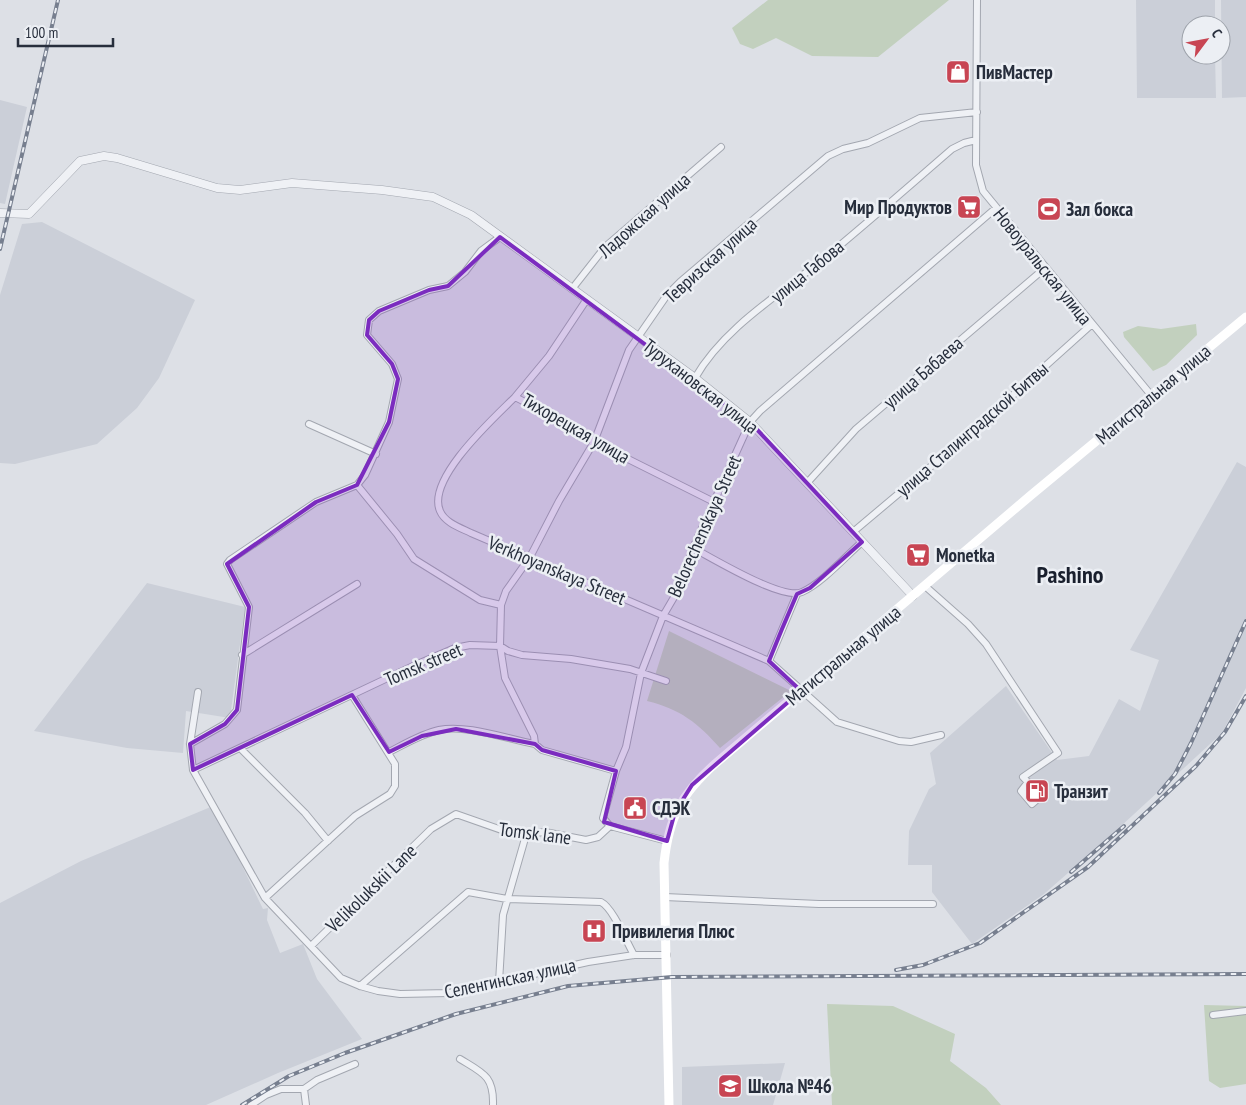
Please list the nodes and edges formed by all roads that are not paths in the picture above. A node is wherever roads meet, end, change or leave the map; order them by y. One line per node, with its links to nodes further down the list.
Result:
1 (977, 0): 2 (street, Новоуральская улица)
2 (977, 112): 3 (street, Новоуральская улица); 13 (street, Тевризская улица)
3 (976, 140): 5 (street, Новоуральская улица); 14 (street, улица Габова)
4 (721, 147): 9 (street, Ладожская улица)
5 (996, 208): 8 (street, Новоуральская улица); 17 (street, Belorechenskaya Street)
6 (0, 213): 7 (street, Турухановская улица)
7 (500, 237): 9 (street, Турухановская улица); 20 (street)
8 (1045, 268): 12 (street, Новоуральская улица); 21 (street, улица Бабаева)
9 (572, 288): 10 (street, Турухановская улица)
10 (587, 299): 13 (street, Турухановская улица); 16 (street, Тихорецкая улица)
11 (1246, 317): 15 (main road, Магистральная улица)
12 (1091, 325): 15 (street, Новоуральская улица); 24 (street, улица Сталинградской Битвы)
13 (638, 336): 14 (street, Турухановская улица); 19 (street, Тевризская улица)
14 (696, 378): 17 (street, Турухановская улица)
15 (1151, 395): 29 (main road, Магистральная улица)
16 (515, 397): 19 (street, Тихорецкая улица); 27 (street, Verkhoyanskaya Street)
17 (750, 422): 21 (street, Турухановская улица); 23 (street, Belorechenskaya Street)
18 (309, 424): 20 (street)
19 (594, 442): 23 (street, Тихорецкая улица); 27 (street, Тевризская улица)
20 (376, 454): 22 (street)
21 (807, 482): 24 (street, Турухановская улица)
22 (357, 485): 32 (street); 35 (street)
23 (714, 502): 26 (street, Belorechenskaya Street)
24 (853, 532): 25 (street, Турухановская улица)
25 (862, 542): 30 (street); 31 (street, Турухановская улица)
26 (693, 548): 30 (street); 33 (street, Belorechenskaya Street)
27 (530, 557): 32 (street, Тевризская улица); 33 (street, Verkhoyanskaya Street)
28 (357, 584): 35 (street)
29 (926, 586): 31 (main road, Магистральная улица); 49 (street)
30 (797, 594): 36 (street)
31 (913, 596): 39 (main road, Магистральная улица)
32 (501, 605): 34 (street, Тевризская улица)
33 (663, 616): 36 (street, Verkhoyanskaya Street); 37 (street, Belorechenskaya Street)
34 (500, 646): 37 (street, Tomsk street); 41 (street, Tomsk street); 44 (street, Тевризская улица)
35 (242, 655): 43 (street)
36 (770, 661): 39 (street, Verkhoyanskaya Street)
37 (641, 673): 38 (street, Tomsk street); 48 (street, Belorechenskaya Street)
38 (666, 681)
39 (801, 691): 42 (street); 54 (main road, Магистральная улица)
40 (198, 692): 43 (street)
41 (352, 695): 45 (street, Tomsk street); 46 (street)
42 (941, 735)
43 (190, 744): 47 (street)
44 (535, 744): 46 (street); 48 (street)
45 (241, 749): 47 (street, Tomsk street); 53 (street)
46 (389, 752): 53 (street)
47 (194, 770): 56 (street, Селенгинская улица)
48 (616, 772): 50 (street, Belorechenskaya Street)
49 (1028, 782)
50 (610, 826): 52 (street, Tomsk lane); 54 (street)
51 (432, 829): 52 (street, Tomsk lane); 59 (street, Velikolukskii Lane)
52 (526, 835): 57 (street)
53 (328, 841): 56 (street)
54 (667, 841): 55 (main road, Магистральная улица)
55 (665, 897): 58 (street); 61 (main road, Магистральная улица)
56 (265, 898): 59 (street, Селенгинская улица)
57 (508, 899): 60 (street); 62 (street); 63 (street)
58 (933, 904)
59 (311, 946): 63 (street, Селенгинская улица)
60 (634, 955): 61 (street, Селенгинская улица); 62 (street, Селенгинская улица)
61 (668, 955): 72 (main road, Магистральная улица)
62 (499, 982): 63 (street, Селенгинская улица)
63 (360, 986)
64 (1246, 1011): 65 (street)
65 (1213, 1015)
66 (460, 1059): 71 (street)
67 (355, 1064): 68 (street)
68 (304, 1088): 69 (street); 70 (street)
69 (251, 1105)
70 (306, 1105)
71 (493, 1105)
72 (669, 1105)

